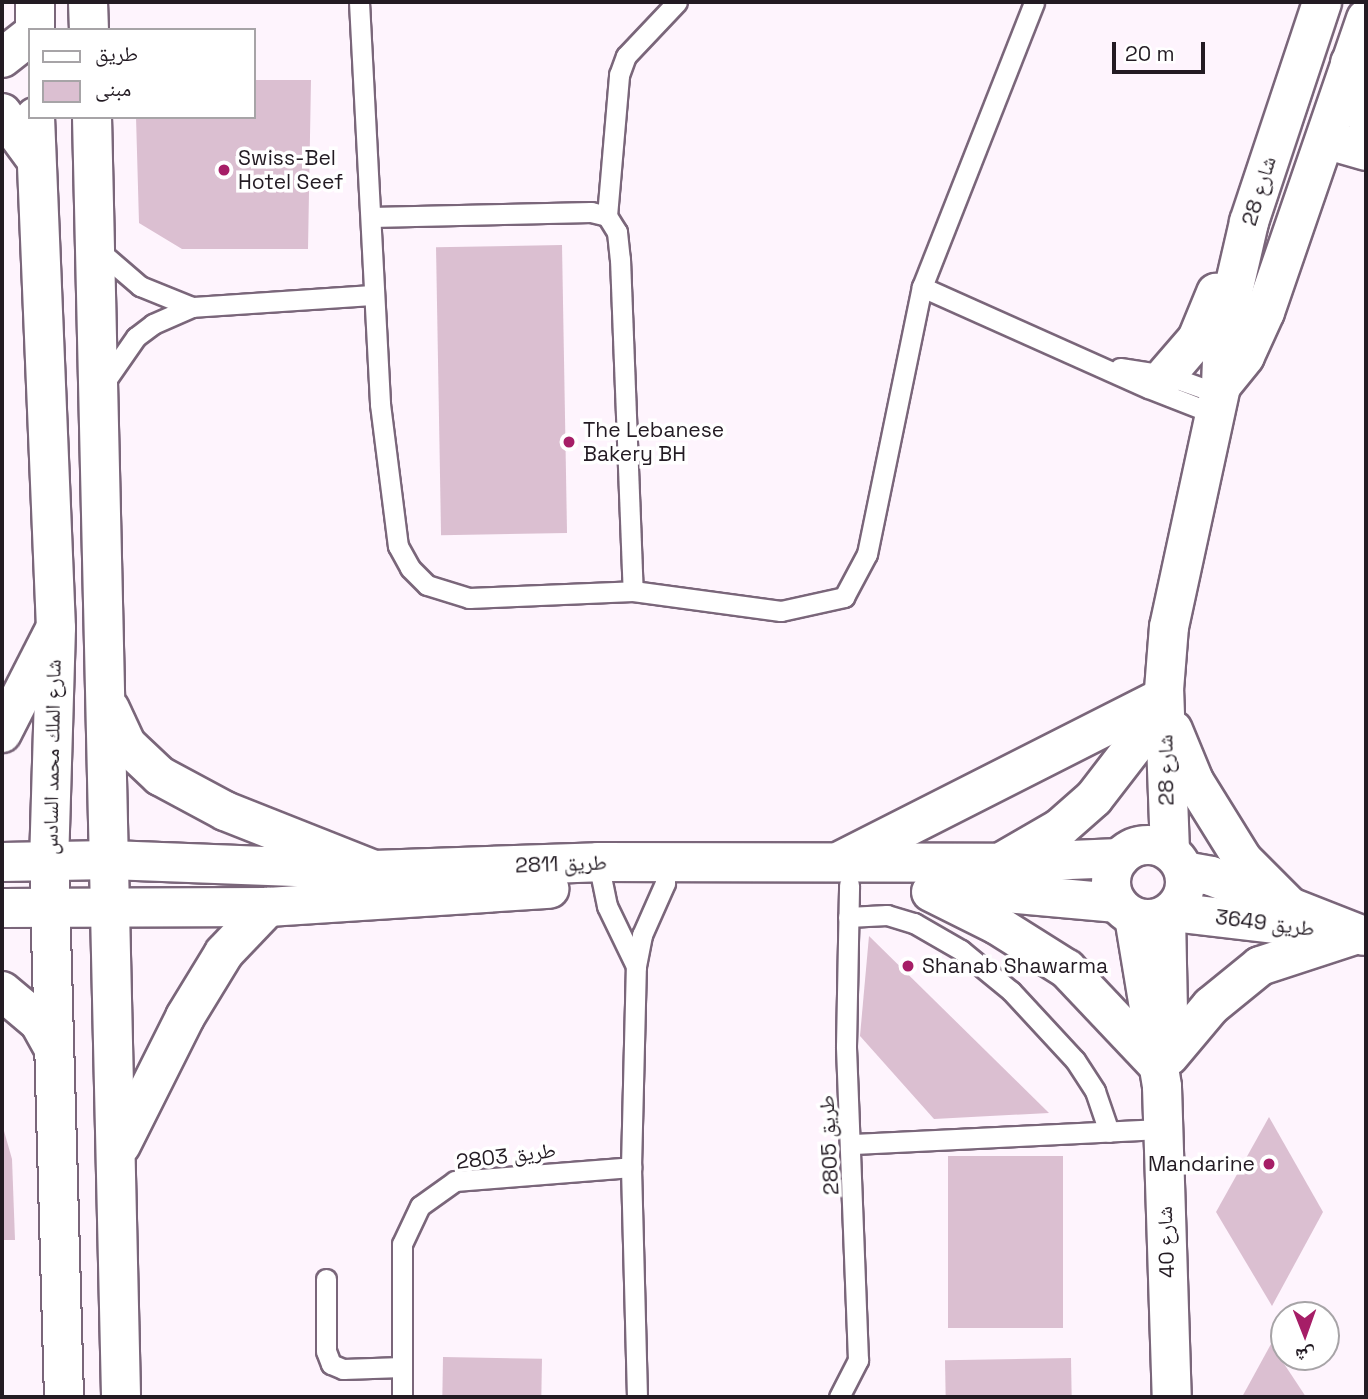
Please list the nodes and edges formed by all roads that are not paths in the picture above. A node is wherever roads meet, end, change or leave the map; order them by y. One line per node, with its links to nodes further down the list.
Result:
1 (35, 2): 8 (street)
2 (89, 2): 9 (street)
3 (359, 2): 22 (lane)
4 (677, 2): 21 (lane)
5 (1034, 2): 25 (lane)
6 (1322, 2): 11 (street, شارع 28)
7 (1366, 19): 13 (street, شارع 28)
8 (35, 28)
9 (89, 28)
10 (28, 38): 12 (street)
11 (1302, 54): 18 (street); 23 (street, شارع 28)
12 (2, 58)
13 (1350, 63): 15 (street); 18 (street, شارع 28)
14 (2, 113): 20 (street)
15 (1366, 118)
16 (35, 119): 20 (street, شارع الملك محمد السادس)
17 (92, 119): 24 (street)
18 (1328, 140): 19 (street); 31 (street, شارع 28)
19 (1366, 151)
20 (35, 158): 33 (street, شارع الملك محمد السادس)
21 (607, 216): 22 (lane); 32 (lane)
22 (371, 217): 26 (lane)
23 (1250, 222): 29 (street); 31 (street, شارع 28)
24 (97, 249): 27 (lane); 30 (street)
25 (922, 287): 28 (lane); 32 (lane)
26 (374, 295): 27 (lane); 32 (lane)
27 (192, 307): 30 (lane)
28 (1098, 365): 29 (lane); 31 (lane)
29 (1166, 375): 31 (lane)
30 (101, 391): 34 (street)
31 (1219, 398): 35 (street, شارع 28)
32 (633, 591)
33 (56, 628): 36 (street); 39 (street, شارع الملك محمد السادس)
34 (108, 704): 38 (street); 42 (street)
35 (1160, 705): 37 (street, شارع 28); 41 (street); 46 (street); 48 (street)
36 (2, 733)
37 (1153, 857): 41 (street, طريق 2811); 48 (street, طريق 3649); 52 (street); 52 (street, شارع 40)
38 (110, 860): 39 (street, طريق 2811); 42 (street, طريق 2811); 50 (street)
39 (50, 861): 40 (street, طريق 2811); 51 (street, شارع الملك محمد السادس)
40 (2, 862)
41 (998, 863): 46 (street, طريق 2811)
42 (374, 870): 44 (street, طريق 2811)
43 (665, 872): 44 (street, طريق 2811); 46 (street, طريق 2811); 54 (lane)
44 (599, 873): 47 (street, طريق 2811); 54 (lane)
45 (920, 886): 46 (street, طريق 2811); 52 (street, طريق 2811); 57 (street)
46 (843, 889): 59 (lane); 60 (lane, طريق 2805)
47 (268, 906): 50 (street, طريق 2811); 61 (street)
48 (1290, 907): 53 (street, طريق 3649)
49 (2, 908): 51 (street, طريق 2811)
50 (114, 908): 51 (street, طريق 2811); 61 (street)
51 (51, 910): 56 (street, شارع الملك محمد السادس)
52 (1147, 912): 53 (street, طريق 3649); 57 (street, شارع 40)
53 (1362, 936): 57 (street)
54 (636, 966): 62 (lane)
55 (2, 991): 56 (street)
56 (54, 1049): 65 (street, شارع الملك محمد السادس)
57 (1162, 1069): 58 (street, شارع 40)
58 (1162, 1129): 59 (lane); 70 (street, شارع 40)
59 (1109, 1132): 60 (lane)
60 (853, 1144): 69 (lane, طريق 2805)
61 (118, 1150): 66 (street)
62 (631, 1167): 64 (lane, طريق 2803); 68 (lane)
63 (326, 1279): 64 (lane)
64 (402, 1367): 67 (lane, طريق 2803)
65 (64, 1397)
66 (121, 1397)
67 (402, 1397)
68 (637, 1397)
69 (839, 1397)
70 (1172, 1397)

